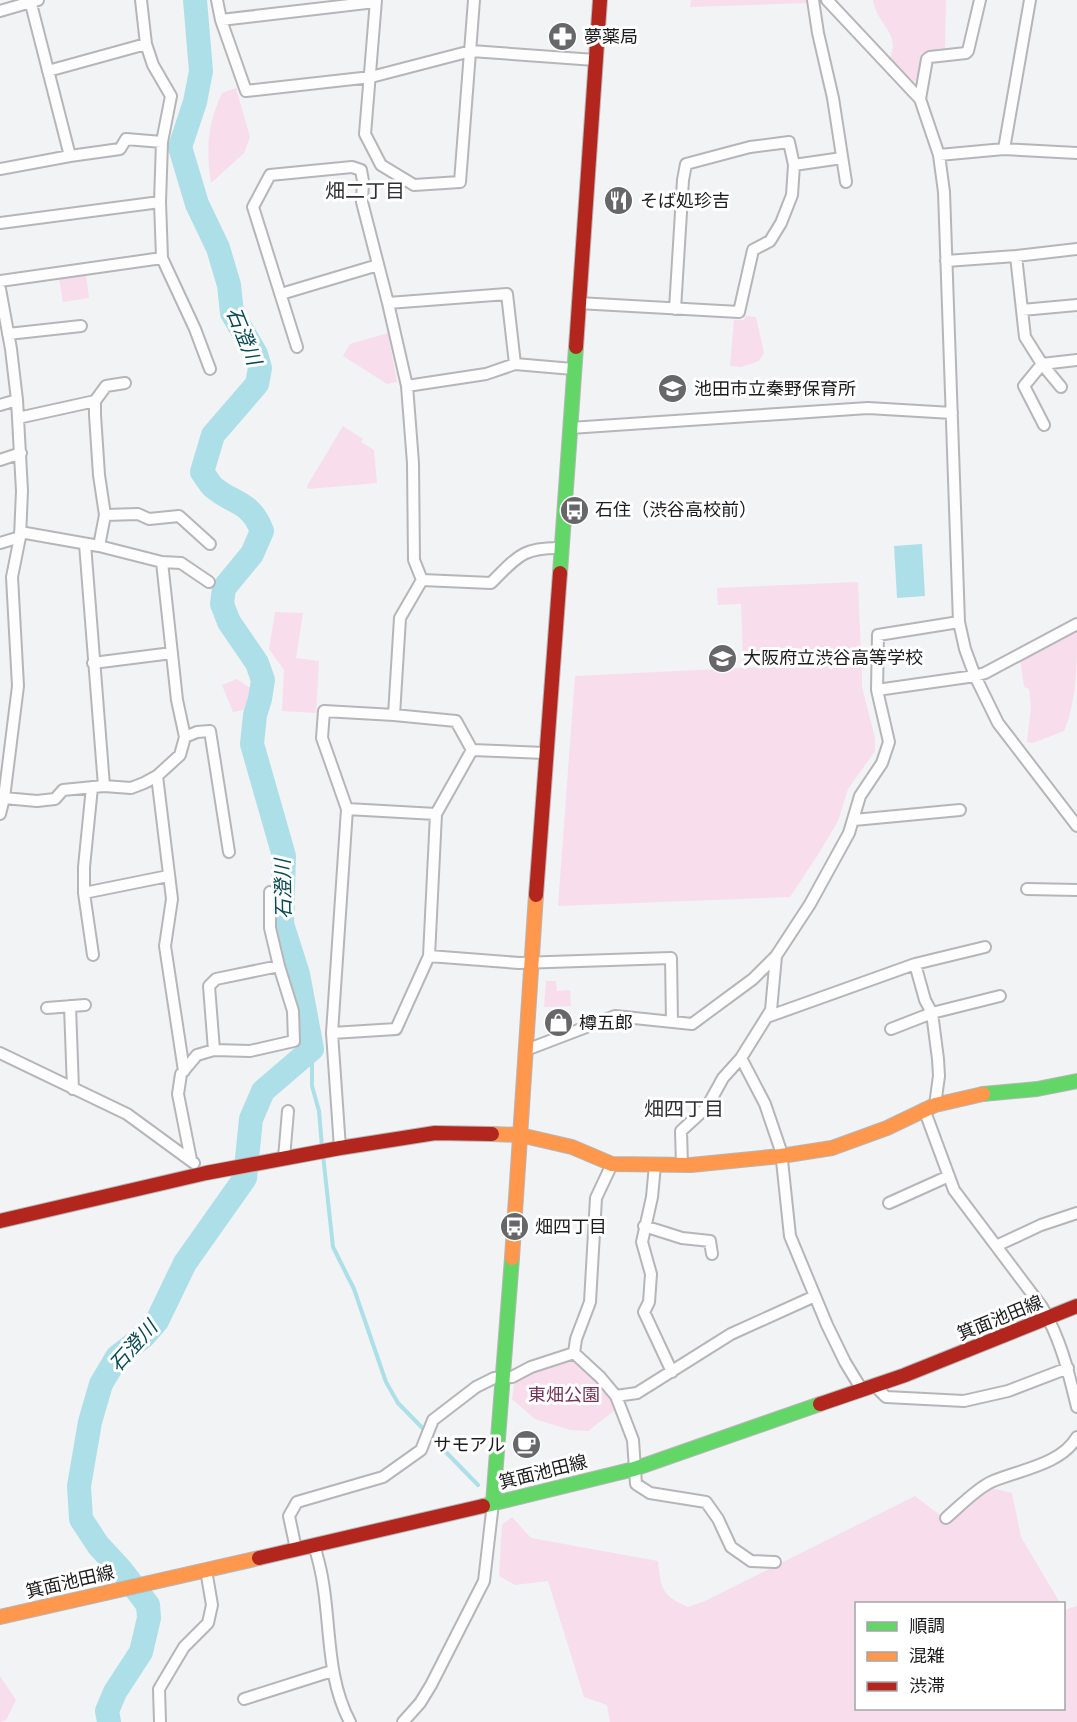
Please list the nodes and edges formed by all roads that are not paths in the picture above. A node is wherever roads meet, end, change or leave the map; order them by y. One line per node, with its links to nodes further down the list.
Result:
1 (141, 0): 13 (street)
2 (217, 0): 12 (street)
3 (474, 0): 14 (street)
4 (600, 0): 15 (street)
5 (813, 0): 24 (street)
6 (827, 0): 18 (street)
7 (980, 0): 18 (street)
8 (1030, 0): 20 (street)
9 (33, 1): 11 (street); 16 (street)
10 (376, 1): 12 (street); 17 (street)
11 (0, 11)
12 (221, 20): 17 (street)
13 (146, 44): 16 (street); 19 (street)
14 (471, 51): 15 (street); 17 (street); 17 (street)
15 (595, 60): 39 (street)
16 (48, 71): 23 (street)
17 (371, 77)
18 (920, 99): 22 (street)
19 (162, 142): 23 (street); 28 (street)
20 (1004, 149): 21 (street); 22 (street)
21 (1077, 153)
22 (939, 155): 33 (street)
23 (70, 156): 26 (street)
24 (842, 158): 25 (street); 27 (street)
25 (794, 165): 41 (street); 41 (street)
26 (0, 169)
27 (846, 182)
28 (160, 202): 29 (street); 32 (street)
29 (0, 223)
30 (1077, 249): 31 (street)
31 (1016, 256): 33 (street); 42 (street)
32 (162, 258): 35 (street); 49 (street)
33 (946, 261): 57 (street)
34 (378, 265): 37 (street); 37 (street); 38 (street)
35 (0, 281)
36 (0, 289): 44 (street)
37 (280, 294): 45 (street)
38 (388, 303): 47 (street); 52 (street)
39 (578, 303): 41 (street); 50 (street)
40 (1077, 305): 42 (street)
41 (675, 309)
42 (1022, 310): 48 (street)
43 (81, 326): 44 (street)
44 (8, 334): 54 (street)
45 (297, 347)
46 (1077, 360): 48 (street)
47 (515, 364): 50 (street); 52 (street)
48 (1042, 364): 53 (street); 59 (street)
49 (210, 369)
50 (573, 369): 60 (street)
51 (125, 383): 55 (street)
52 (407, 386): 71 (street)
53 (1061, 387)
54 (17, 400): 56 (street); 58 (street)
55 (95, 401): 58 (street); 63 (street)
56 (0, 405)
57 (952, 413): 60 (street); 73 (street)
58 (18, 418): 61 (street)
59 (1044, 426)
60 (570, 428): 69 (street)
61 (21, 453): 62 (street); 64 (street)
62 (0, 460)
63 (105, 515): 67 (street); 68 (street)
64 (20, 534): 65 (street); 66 (street); 86 (street)
65 (0, 543)
66 (85, 544): 68 (street); 76 (street)
67 (210, 544)
68 (99, 546): 70 (street)
69 (562, 548): 71 (street); 82 (street)
70 (162, 562): 72 (street); 75 (street)
71 (422, 580): 79 (street)
72 (209, 582)
73 (958, 622): 77 (street); 78 (street)
74 (1077, 624): 77 (street)
75 (172, 653): 76 (street); 80 (street)
76 (93, 663): 84 (street)
77 (975, 676): 78 (street); 92 (street)
78 (877, 690): 91 (street)
79 (394, 715): 81 (street); 87 (street)
80 (185, 737): 83 (street); 93 (street)
81 (472, 750): 82 (street); 90 (street)
82 (545, 753): 103 (street)
83 (157, 776): 84 (street); 94 (street)
84 (104, 786): 85 (street)
85 (92, 787): 86 (street); 98 (street)
86 (4, 798): 89 (street)
87 (347, 809): 90 (street); 114 (street)
88 (960, 810): 91 (street)
89 (0, 814)
90 (436, 814): 101 (street)
91 (854, 820): 102 (street)
92 (1077, 826)
93 (229, 852)
94 (168, 876): 98 (street); 119 (street)
95 (1027, 889): 96 (street)
96 (1077, 891)
97 (270, 892): 105 (street)
98 (84, 893): 100 (street)
99 (985, 947): 104 (street)
100 (93, 955)
101 (429, 956): 103 (street); 114 (street)
102 (776, 956): 111 (street); 112 (street)
103 (532, 962): 112 (street); 116 (street)
104 (915, 964): 110 (street); 111 (street)
105 (279, 966): 115 (street); 115 (street)
106 (1000, 996): 110 (street)
107 (85, 1005): 108 (street)
108 (70, 1006): 109 (street); 121 (street)
109 (47, 1008)
110 (932, 1013): 113 (street); 122 (street)
111 (767, 1017): 118 (street)
112 (672, 1022): 116 (street)
113 (891, 1029)
114 (332, 1033): 125 (street)
115 (214, 1050): 119 (street)
116 (526, 1050): 124 (street)
117 (0, 1053): 121 (street)
118 (741, 1058): 126 (street); 131 (street)
119 (184, 1071): 128 (street)
120 (1077, 1081): 122 (street)
121 (73, 1089): 128 (street)
122 (930, 1107): 126 (street); 133 (street)
123 (288, 1111): 127 (street)
124 (520, 1135): 125 (street); 129 (street); 146 (street)
125 (335, 1148): 127 (street)
126 (781, 1156): 131 (street); 140 (street)
127 (284, 1158): 132 (street)
128 (191, 1160): 132 (street)
129 (612, 1164): 130 (street); 143 (street)
130 (655, 1165): 131 (street); 137 (street)
131 (682, 1165)
132 (206, 1173): 136 (street)
133 (949, 1176): 134 (street); 138 (street)
134 (889, 1203)
135 (1077, 1213): 138 (street)
136 (0, 1221)
137 (644, 1226): 139 (street); 145 (street)
138 (996, 1246): 142 (street)
139 (712, 1254)
140 (815, 1296): 145 (street); 147 (street)
141 (1077, 1305): 142 (street, 箕面池田線)
142 (1048, 1318): 144 (street); 147 (street, 箕面池田線)
143 (574, 1353): 146 (street); 148 (street)
144 (1068, 1368): 147 (street); 149 (street)
145 (672, 1371): 148 (street)
146 (503, 1378): 152 (street); 155 (street)
147 (868, 1388): 151 (street, 箕面池田線)
148 (616, 1396): 151 (street)
149 (1077, 1407)
150 (1077, 1437): 153 (street)
151 (634, 1469): 152 (street, 箕面池田線); 156 (street)
152 (493, 1503): 154 (street, 箕面池田線); 163 (street)
153 (946, 1518)
154 (314, 1545): 155 (street, 箕面池田線); 159 (street)
155 (296, 1549): 157 (street, 箕面池田線)
156 (775, 1562)
157 (206, 1570): 158 (street, 箕面池田線); 161 (street)
158 (0, 1617)
159 (333, 1671): 160 (street); 162 (street)
160 (244, 1699)
161 (160, 1722)
162 (350, 1722)
163 (403, 1722)

